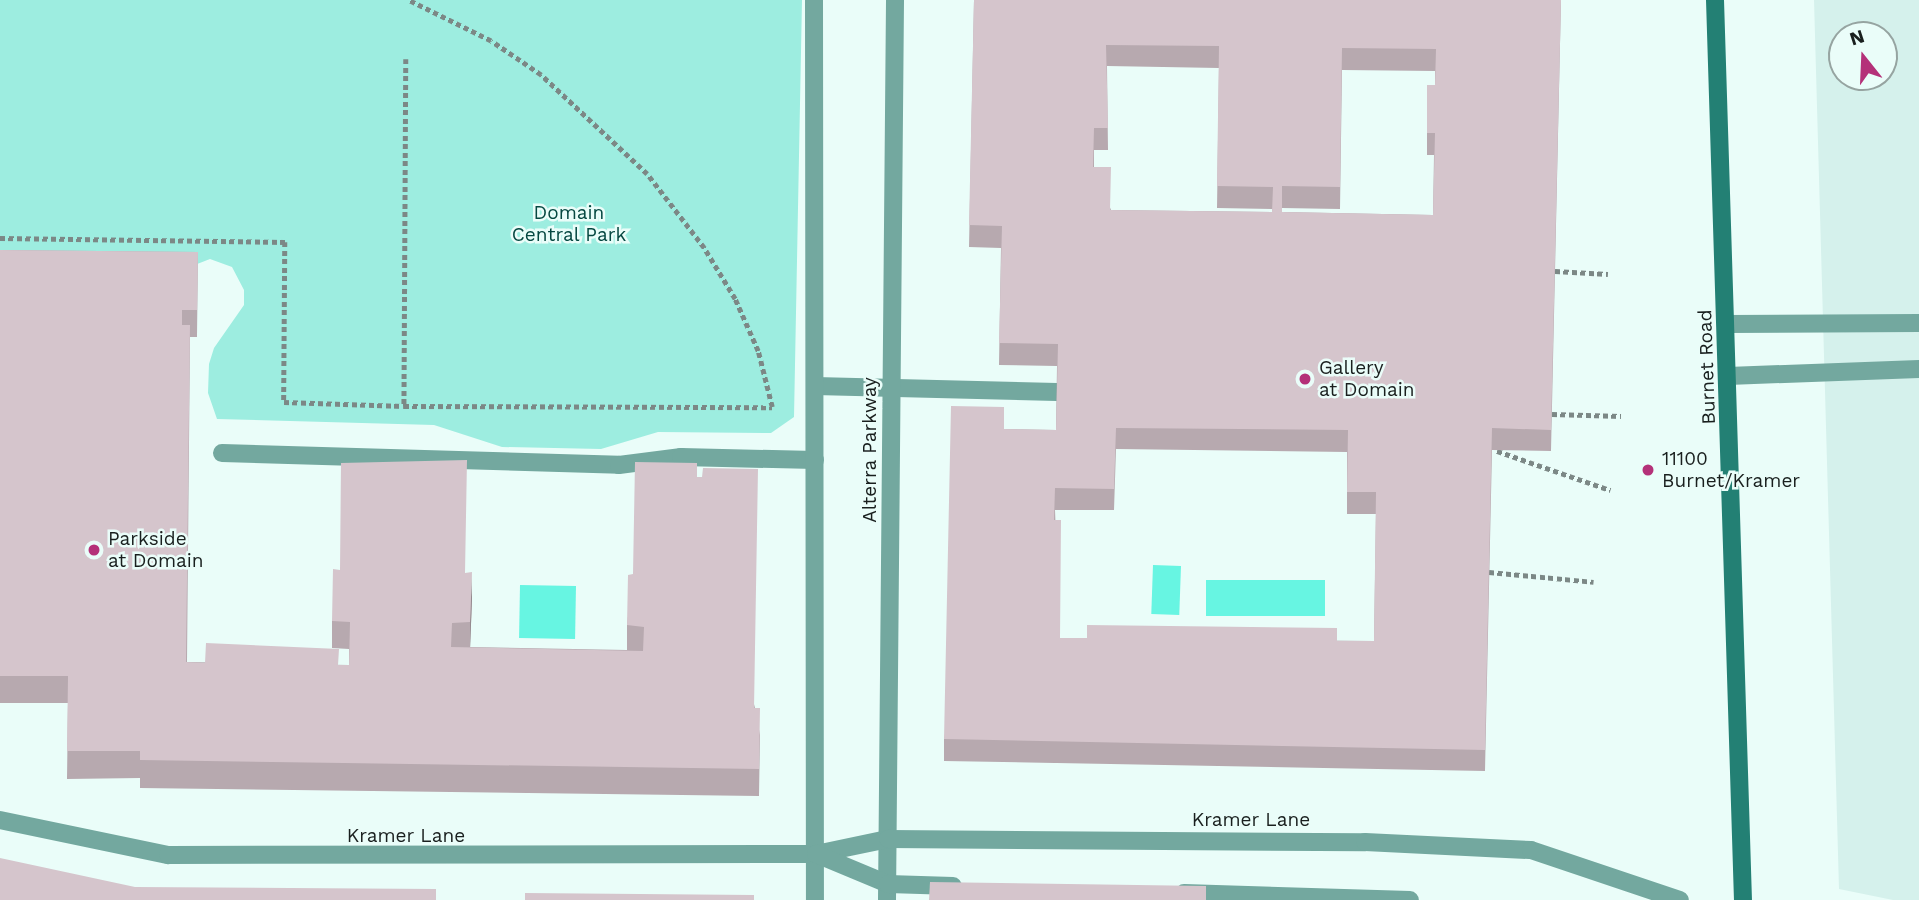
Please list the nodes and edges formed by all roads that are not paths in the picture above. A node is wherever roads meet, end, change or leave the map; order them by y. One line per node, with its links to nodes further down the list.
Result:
1 (814, 0): 8 (street)
2 (895, 0): 9 (street, Alterra Parkway)
3 (1715, 0): 5 (main road, Burnet Road)
4 (1919, 323): 5 (street)
5 (1727, 324): 7 (main road, Burnet Road)
6 (1919, 369): 7 (street)
7 (1728, 376): 22 (main road, Burnet Road)
8 (815, 386): 9 (street); 12 (street)
9 (891, 388): 10 (street); 14 (street, Alterra Parkway)
10 (1057, 392)
11 (222, 453): 12 (street)
12 (816, 460): 15 (street)
13 (0, 820): 15 (street, Kramer Lane)
14 (888, 839): 15 (street, Kramer Lane); 17 (street, Alterra Parkway); 21 (street, Kramer Lane)
15 (816, 854): 17 (street, Kramer Lane); 19 (street)
16 (974, 886): 17 (street, Kramer Lane)
17 (888, 892)
18 (1169, 892): 20 (street)
19 (815, 900)
20 (1410, 900)
21 (1680, 900)
22 (1743, 900)

